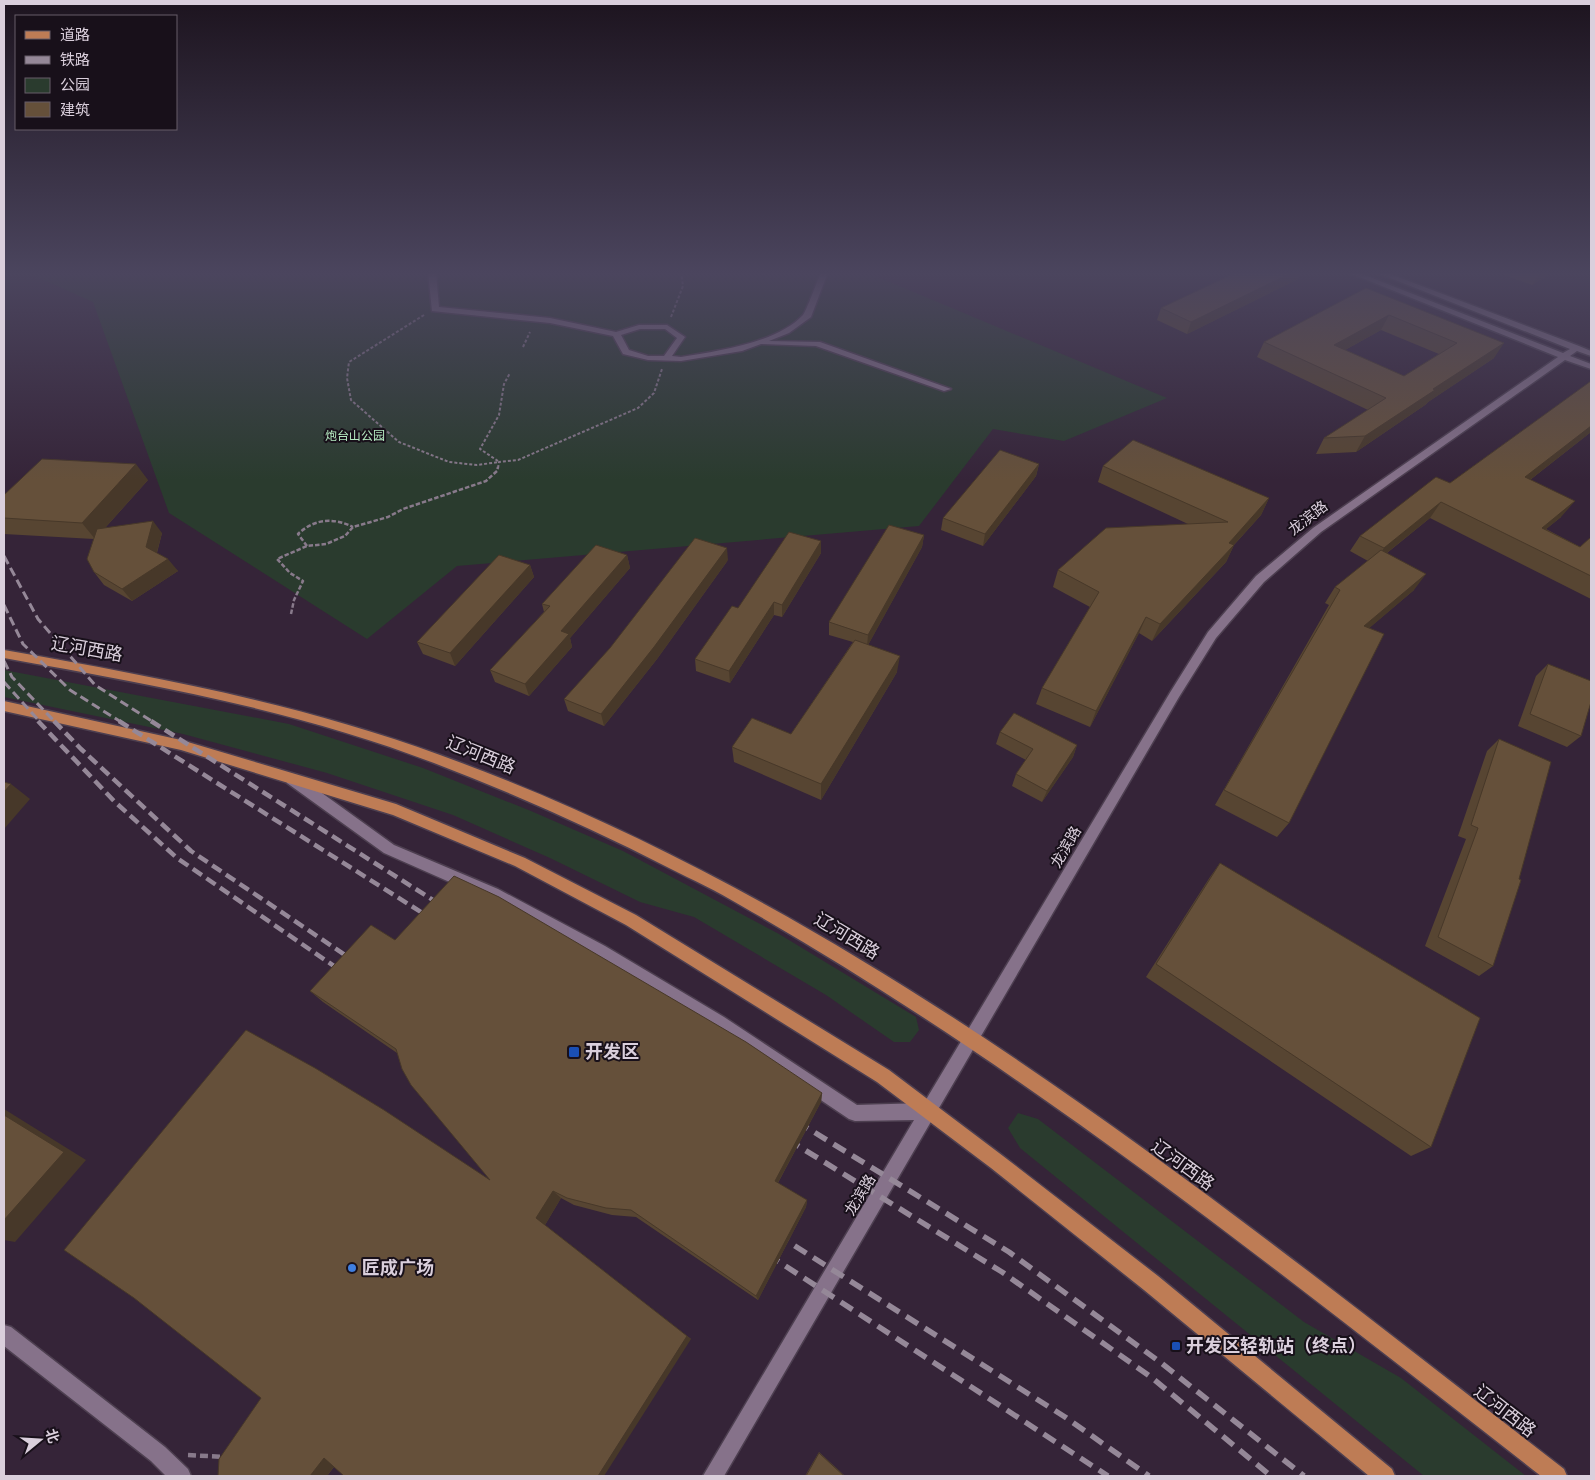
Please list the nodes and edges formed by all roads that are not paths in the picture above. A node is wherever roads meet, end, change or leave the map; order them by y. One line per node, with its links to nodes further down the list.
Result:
1 (620, 341): 8 (street)
2 (677, 341): 8 (street)
3 (1540, 341): 6 (street)
4 (1544, 341): 6 (street)
5 (759, 342): 8 (street); 10 (street)
6 (1570, 352): 7 (street); 9 (street); 14 (street, 龙滨路)
7 (1591, 354)
8 (666, 359)
9 (1591, 367)
10 (947, 389)
11 (4, 654): 14 (main road, 辽河西路)
12 (4, 706): 13 (main road)
13 (288, 776): 15 (main road); 15 (street)
14 (972, 1039): 15 (street, 龙滨路); 20 (main road, 辽河西路)
15 (930, 1111): 18 (street, 龙滨路); 19 (main road)
16 (4, 1334): 17 (street)
17 (181, 1476)
18 (713, 1476)
19 (1385, 1476)
20 (1557, 1476)

